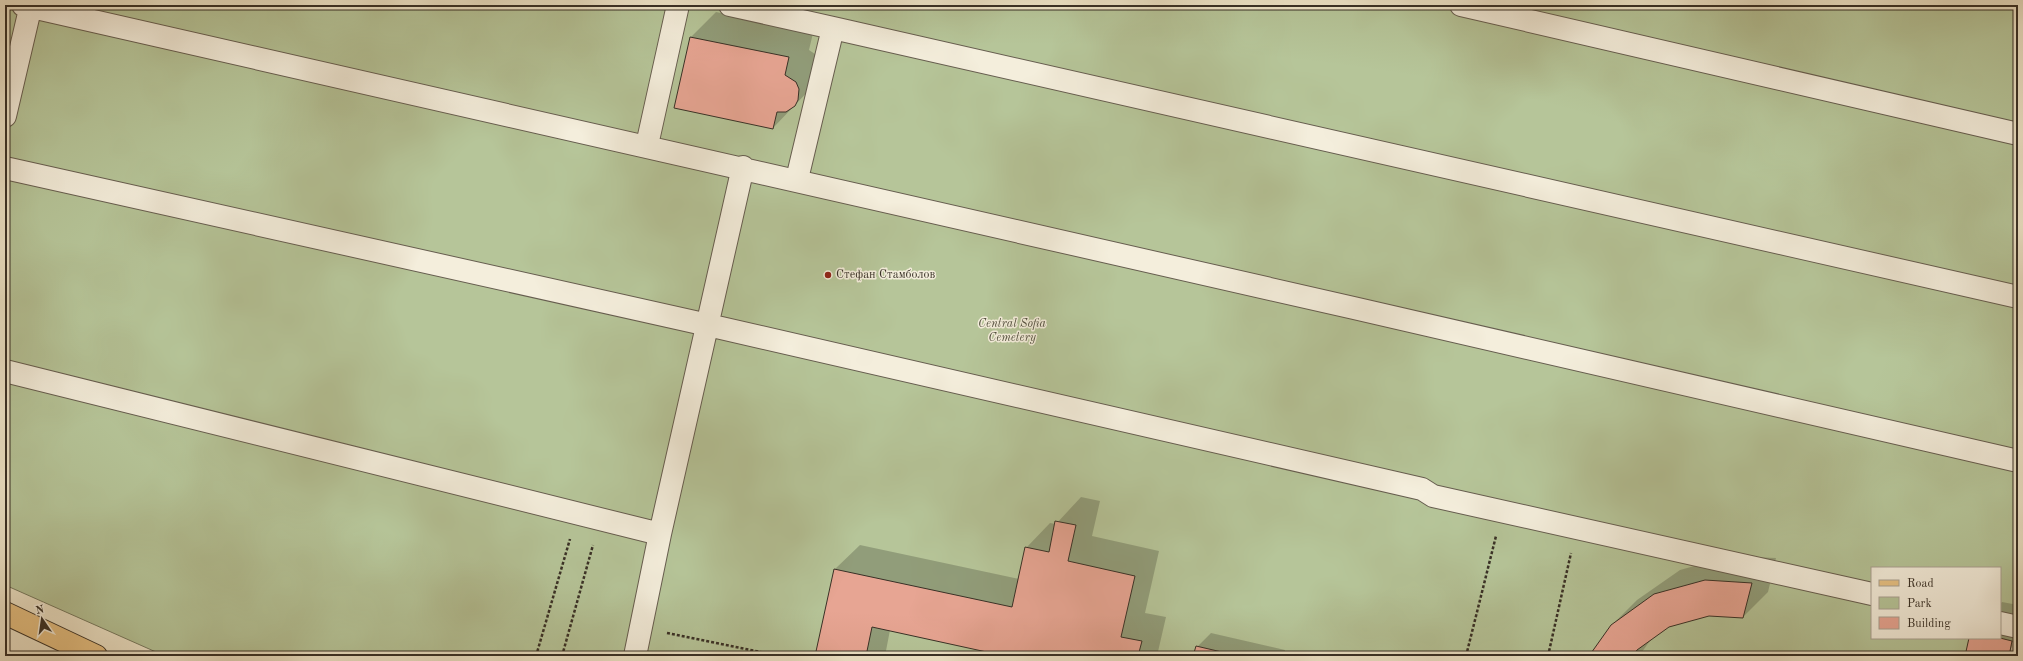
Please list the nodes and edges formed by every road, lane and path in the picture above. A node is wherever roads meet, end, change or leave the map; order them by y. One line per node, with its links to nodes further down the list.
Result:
1 (678, 5): 9 (lane)
2 (730, 5): 5 (lane)
3 (1461, 5): 8 (lane)
4 (28, 6): 7 (lane); 9 (lane)
5 (777, 10): 6 (lane)
6 (833, 28): 12 (lane); 13 (lane)
7 (5, 116)
8 (2018, 134)
9 (647, 145): 10 (lane)
10 (744, 167): 12 (lane); 14 (lane)
11 (5, 168): 14 (lane)
12 (797, 179): 16 (lane)
13 (2018, 297)
14 (708, 325): 17 (lane); 21 (lane)
15 (5, 371): 18 (lane)
16 (2018, 461)
17 (1502, 511): 20 (lane); 34 (path)
18 (577, 513): 19 (lane); 29 (path)
19 (600, 519): 21 (lane); 30 (path)
20 (1577, 528): 22 (lane); 35 (path)
21 (660, 534): 25 (lane)
22 (1871, 594)
23 (5, 613): 28 (main road)
24 (2001, 623): 26 (lane)
25 (641, 627): 31 (lane); 32 (path)
26 (2018, 627)
27 (1183, 651): 33 (path)
28 (96, 656)
29 (536, 656)
30 (562, 656)
31 (635, 656)
32 (780, 656)
33 (1182, 656)
34 (1466, 656)
35 (1548, 656)

